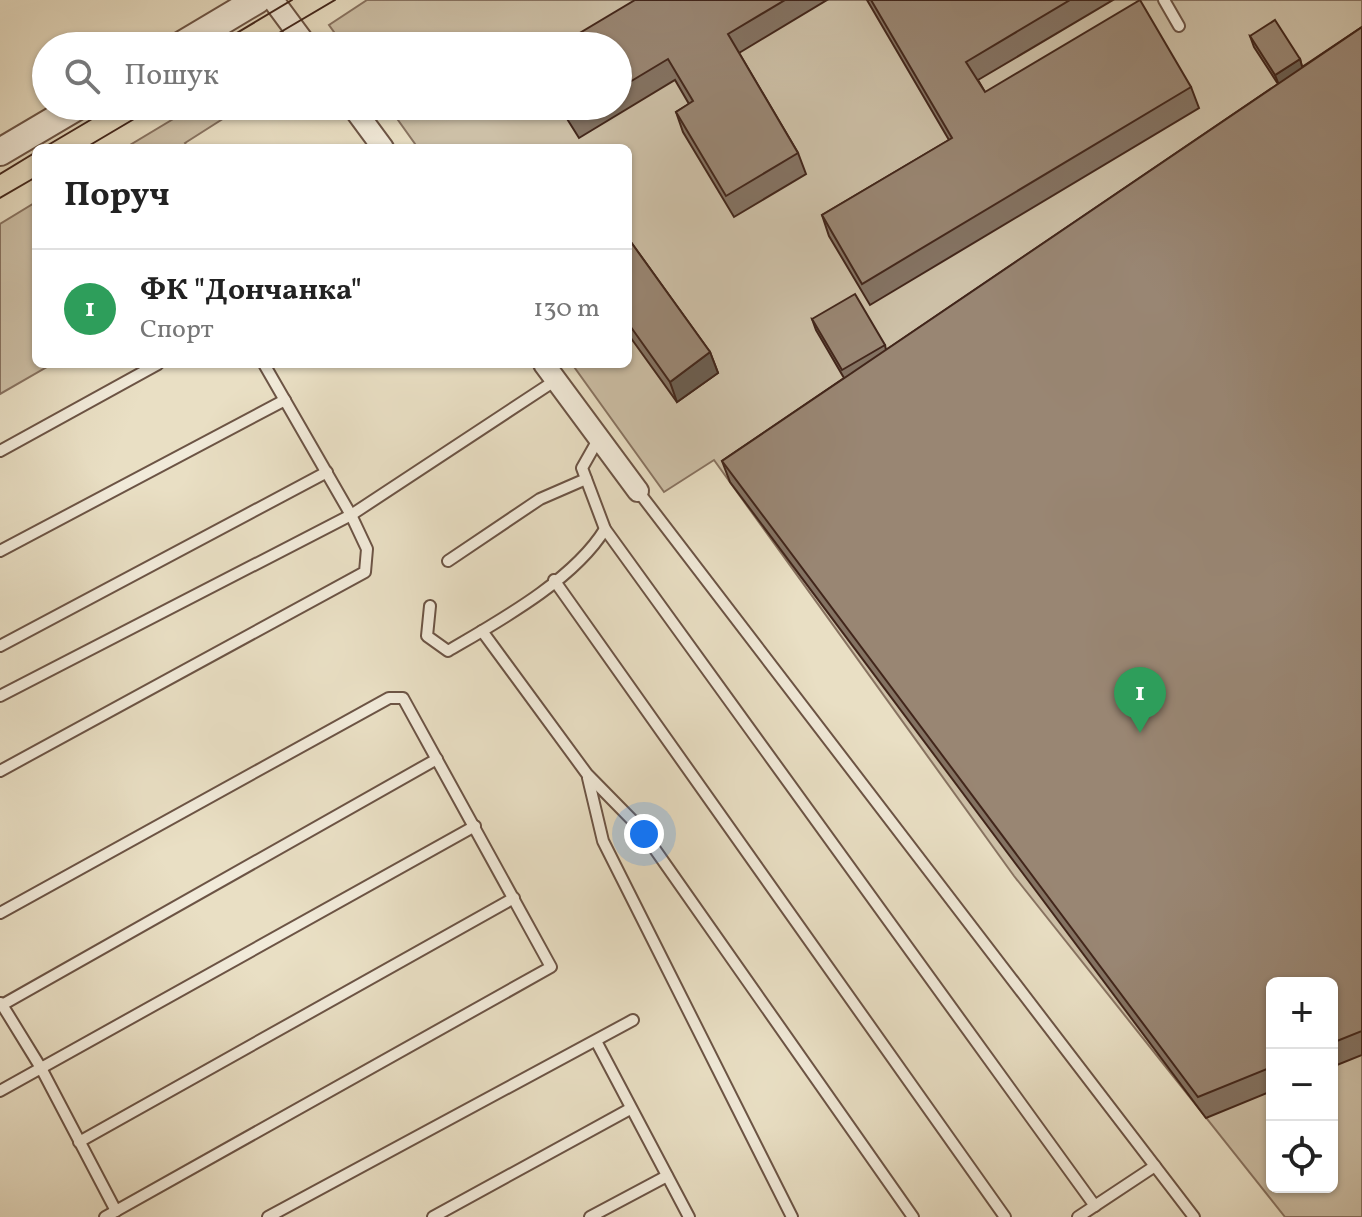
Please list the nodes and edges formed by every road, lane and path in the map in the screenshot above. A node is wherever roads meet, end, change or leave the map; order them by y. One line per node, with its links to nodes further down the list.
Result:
1 (257, 0): 5 (street)
2 (273, 0): 6 (street)
3 (1164, 0): 4 (lane)
4 (1179, 26)
5 (203, 32)
6 (297, 32)
7 (54, 120): 10 (street)
8 (362, 120): 9 (street)
9 (380, 144)
10 (0, 152)
11 (151, 368): 16 (lane)
12 (266, 368): 14 (lane)
13 (550, 372): 15 (street); 20 (lane)
14 (285, 400): 17 (lane); 22 (lane)
15 (599, 438): 18 (lane); 19 (street)
16 (0, 451)
17 (327, 472): 20 (lane); 27 (lane)
18 (586, 479): 21 (lane); 23 (lane)
19 (638, 491): 42 (lane)
20 (351, 515): 28 (lane); 30 (lane)
21 (605, 529): 24 (lane); 44 (lane)
22 (0, 551)
23 (448, 561)
24 (554, 580): 26 (lane); 53 (lane)
25 (430, 606): 26 (lane)
26 (482, 631): 31 (lane)
27 (0, 646)
28 (0, 696)
29 (437, 759): 32 (lane); 34 (lane); 35 (lane)
30 (0, 771)
31 (587, 774): 51 (lane); 52 (lane)
32 (475, 826): 33 (lane); 38 (lane)
33 (514, 898): 41 (lane); 45 (lane)
34 (0, 913)
35 (1, 1003): 38 (lane)
36 (633, 1020): 37 (lane)
37 (596, 1041): 40 (lane); 47 (lane)
38 (41, 1068): 39 (lane); 41 (lane)
39 (0, 1091)
40 (630, 1109): 43 (lane); 48 (lane)
41 (79, 1142): 45 (lane)
42 (1155, 1166): 44 (lane); 55 (lane)
43 (667, 1176): 49 (lane); 50 (lane)
44 (1095, 1206): 54 (lane)
45 (116, 1211): 46 (lane)
46 (105, 1217)
47 (268, 1217)
48 (433, 1217)
49 (590, 1217)
50 (689, 1217)
51 (792, 1217)
52 (913, 1217)
53 (1005, 1217)
54 (1078, 1217)
55 (1194, 1217)

